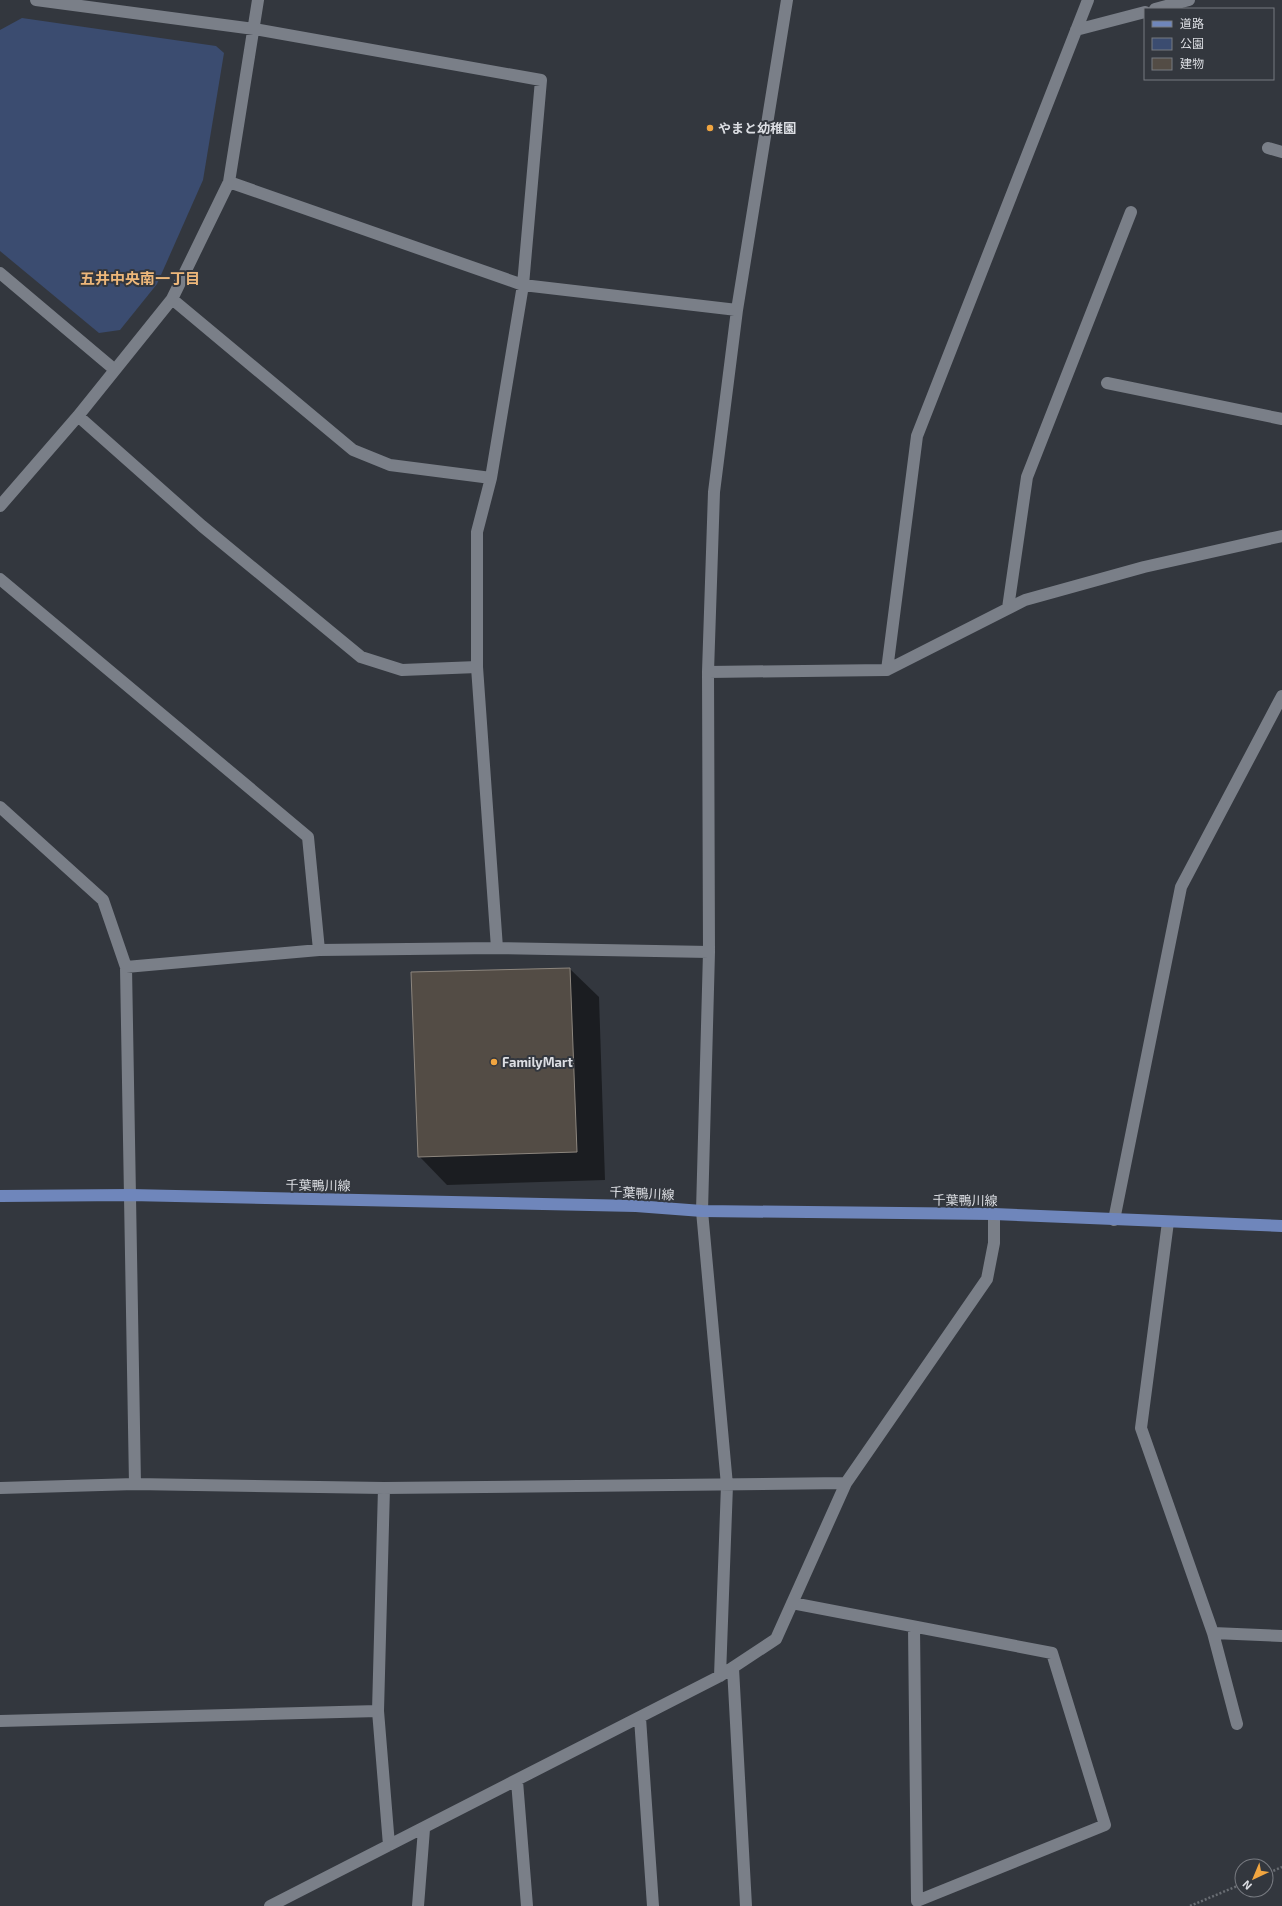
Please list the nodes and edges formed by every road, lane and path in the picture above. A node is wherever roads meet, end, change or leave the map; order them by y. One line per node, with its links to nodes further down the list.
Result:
1 (36, 0): 8 (street)
2 (258, 0): 8 (street)
3 (787, 0): 17 (street)
4 (1088, 0): 9 (street)
5 (1189, 0): 6 (street)
6 (1159, 8)
7 (1144, 12): 9 (street)
8 (254, 30): 12 (street); 15 (street)
9 (1076, 30): 28 (street)
10 (1268, 148): 11 (street)
11 (1282, 152)
12 (229, 182): 15 (street); 16 (street)
13 (1131, 212): 26 (street)
14 (0, 273): 18 (street)
15 (523, 286): 17 (street); 22 (street)
16 (172, 299): 18 (street); 22 (street)
17 (737, 310): 29 (street)
18 (115, 370): 20 (street)
19 (1107, 383): 21 (street)
20 (78, 416): 23 (street); 27 (street)
21 (1282, 419)
22 (491, 478): 27 (street)
23 (0, 506)
24 (1282, 536): 26 (street)
25 (0, 579): 33 (street)
26 (1008, 608): 28 (street)
27 (477, 667): 32 (street)
28 (887, 670): 29 (street)
29 (708, 672): 34 (street)
30 (1282, 696): 40 (street)
31 (2, 814): 35 (street)
32 (497, 948): 33 (street); 34 (street)
33 (318, 950): 35 (street)
34 (709, 952): 38 (street)
35 (126, 967): 36 (street)
36 (130, 1195): 37 (main road, 千葉鴨川線); 38 (main road, 千葉鴨川線); 44 (street)
37 (0, 1196)
38 (702, 1211): 39 (main road, 千葉鴨川線); 45 (street)
39 (994, 1214): 40 (main road, 千葉鴨川線); 43 (street)
40 (1114, 1220): 41 (main road, 千葉鴨川線)
41 (1168, 1222): 42 (main road, 千葉鴨川線); 50 (street)
42 (1282, 1226)
43 (846, 1483): 45 (street); 48 (street)
44 (135, 1484): 46 (street); 47 (street)
45 (727, 1485): 47 (street); 53 (street)
46 (0, 1488)
47 (384, 1488): 54 (street)
48 (792, 1603): 49 (street); 52 (street)
49 (914, 1627): 49 (street)
50 (1213, 1633): 51 (street); 57 (street)
51 (1282, 1636)
52 (733, 1668): 53 (street); 66 (street)
53 (720, 1676): 55 (street)
54 (378, 1711): 56 (street); 60 (street)
55 (640, 1718): 58 (street); 65 (street)
56 (0, 1721)
57 (1237, 1724)
58 (517, 1781): 59 (street); 64 (street)
59 (424, 1828): 60 (street); 63 (street)
60 (389, 1845): 62 (street)
61 (1234, 1887): 67 (path)
62 (270, 1906)
63 (418, 1906)
64 (527, 1906)
65 (653, 1906)
66 (746, 1906)
67 (1190, 1906)

